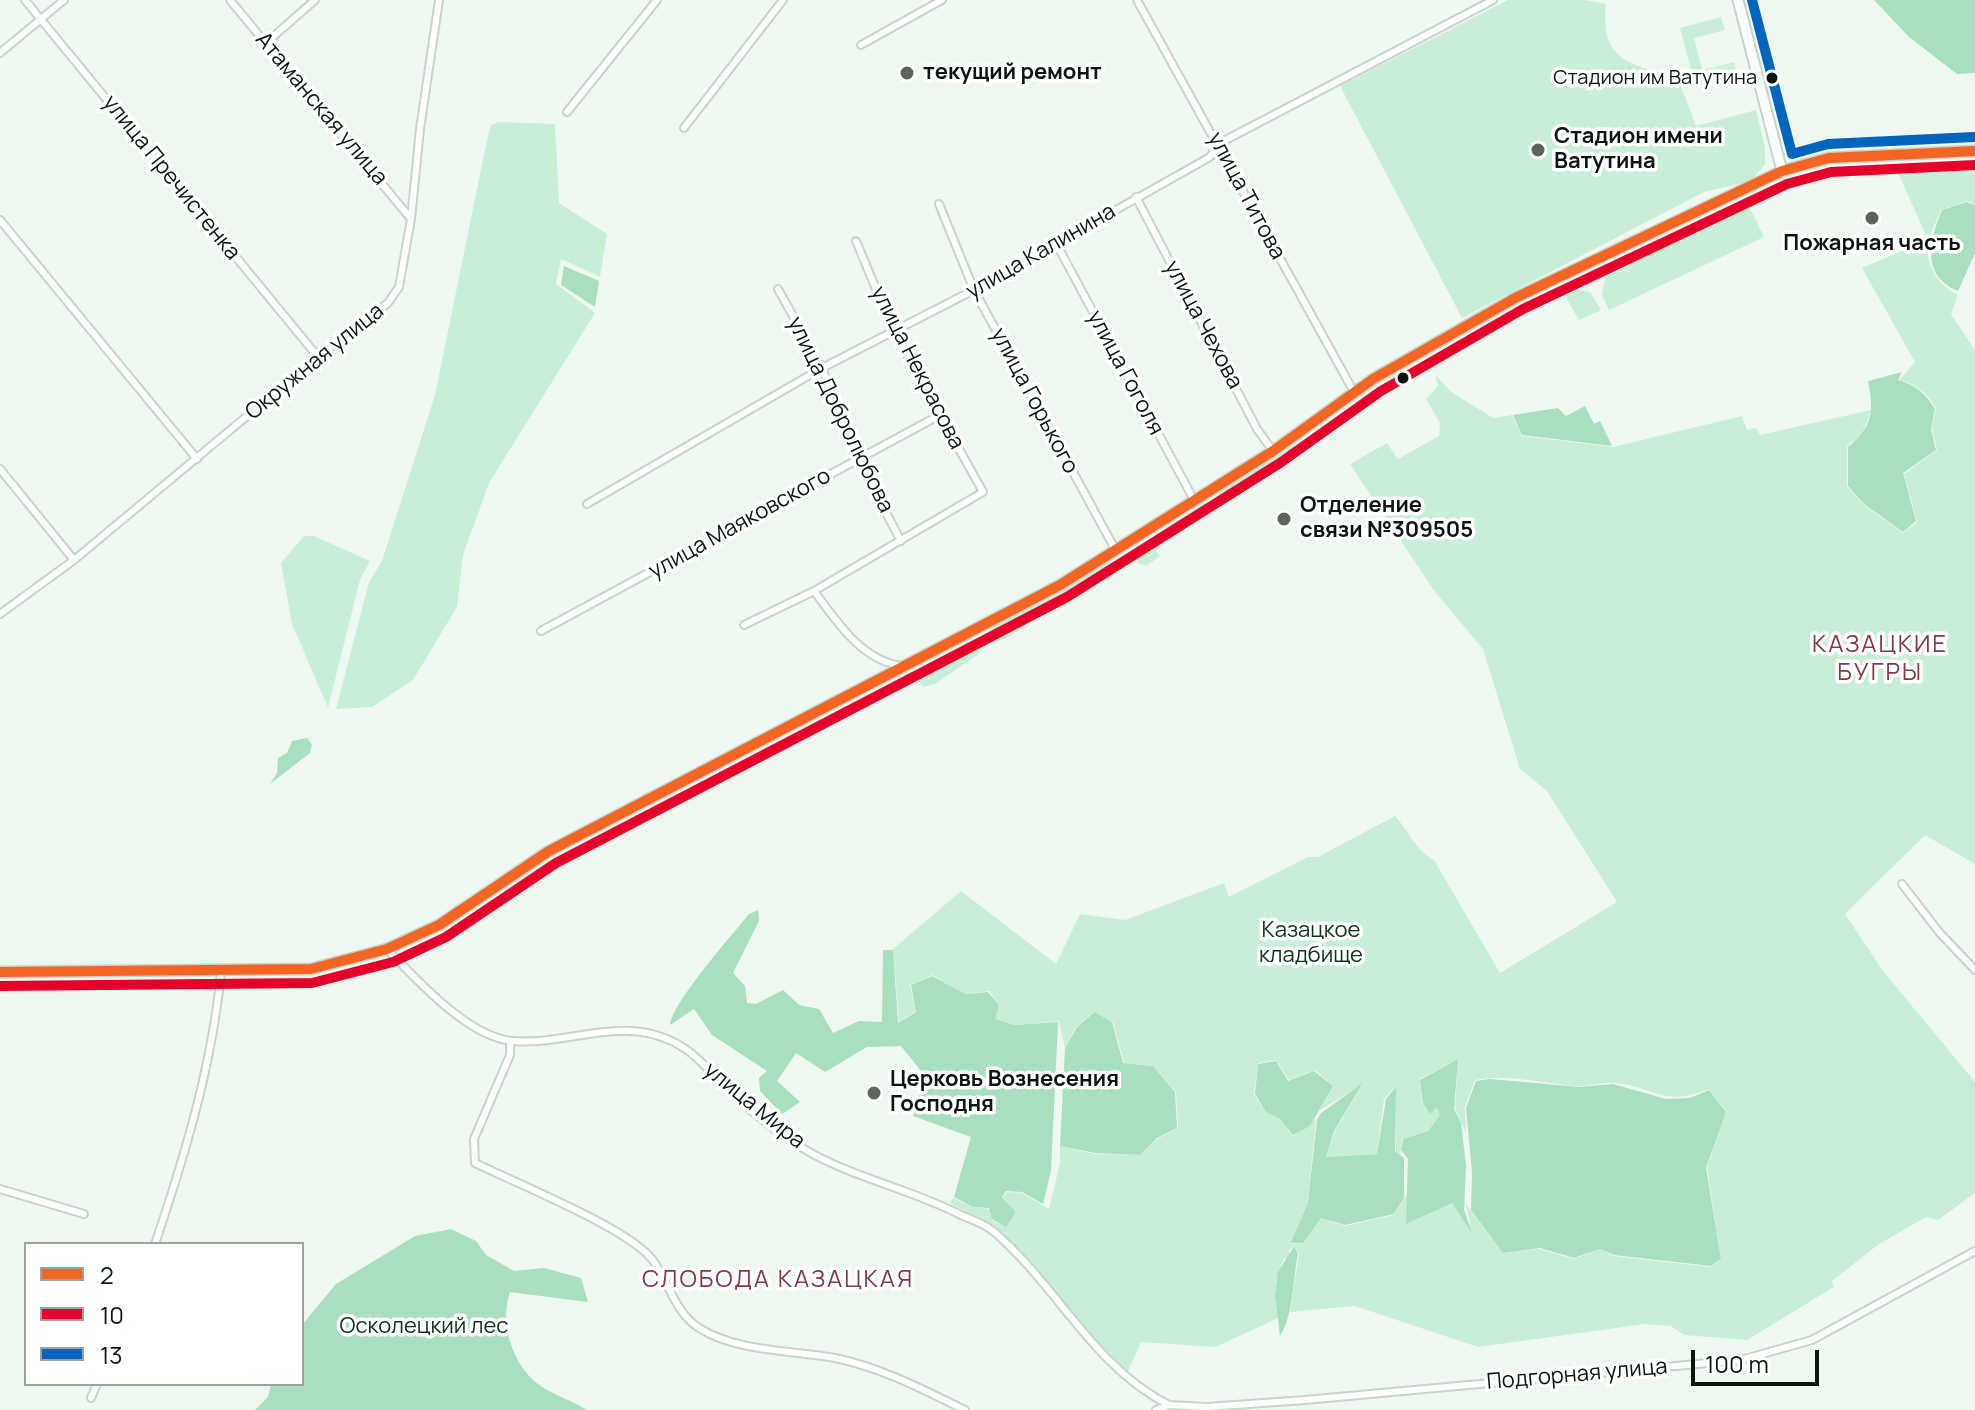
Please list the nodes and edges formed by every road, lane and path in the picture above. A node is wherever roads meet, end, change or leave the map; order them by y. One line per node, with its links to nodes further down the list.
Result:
1 (25, 0): 12 (street, улица Пречистенка)
2 (64, 0): 12 (street)
3 (230, 0): 13 (street, Атаманская улица)
4 (315, 0): 13 (street)
5 (439, 0): 23 (street, Окружная улица)
6 (657, 0): 16 (street)
7 (783, 0): 17 (street)
8 (942, 0): 14 (street)
9 (1137, 0): 18 (street, улица Титова)
10 (1493, 0): 18 (street, улица Калинина)
11 (1738, 0): 20 (main road)
12 (41, 19): 15 (street); 30 (street, улица Пречистенка)
13 (266, 43): 23 (street, Атаманская улица)
14 (861, 45)
15 (0, 53)
16 (567, 112)
17 (684, 128)
18 (1218, 144): 21 (street, улица Калинина); 32 (street, улица Титова)
19 (1975, 151): 20 (main road)
20 (1782, 171): 32 (main road)
21 (1136, 197): 26 (street, улица Калинина); 34 (street, улица Чехова)
22 (939, 204): 28 (street, улица Горького)
23 (411, 219): 30 (street, Окружная улица)
24 (0, 220): 35 (street)
25 (856, 241): 29 (street, улица Некрасова)
26 (1056, 243): 28 (street, улица Калинина); 39 (street, улица Гоголя)
27 (778, 289): 31 (street, улица Добролюбова)
28 (974, 290): 29 (street, улица Калинина); 42 (street, улица Горького)
29 (894, 332): 31 (street, улица Калинина); 33 (street, улица Некрасова)
30 (318, 357): 35 (street, Окружная улица)
31 (822, 368): 36 (street, улица Добролюбова); 40 (street, улица Калинина)
32 (1354, 392): 34 (main road)
33 (938, 416): 36 (street, улица Маяковского); 38 (street, улица Некрасова)
34 (1273, 451): 39 (main road)
35 (197, 459): 43 (street, Окружная улица)
36 (858, 460): 41 (street, улица Добролюбова); 47 (street, улица Маяковского)
37 (0, 469): 43 (street)
38 (983, 492): 41 (street, улица Добролюбова)
39 (1195, 502): 42 (main road)
40 (587, 504)
41 (901, 541): 44 (street, улица Добролюбова)
42 (1116, 551): 48 (main road)
43 (74, 560): 45 (street, Окружная улица)
44 (814, 591): 46 (street, улица Добролюбова); 48 (street)
45 (0, 614)
46 (744, 625)
47 (541, 631)
48 (905, 667): 50 (main road)
49 (1902, 884): 51 (street)
50 (387, 949): 53 (main road); 54 (street)
51 (1975, 970)
52 (0, 972): 53 (main road)
53 (221, 972): 57 (street)
54 (510, 1041): 62 (street, улица Мира); 63 (street)
55 (0, 1189): 56 (street)
56 (84, 1214)
57 (156, 1242)
58 (1975, 1251): 61 (street, Подгорная улица)
59 (96, 1386): 60 (street)
60 (91, 1398)
61 (1305, 1400): 62 (street, Подгорная улица); 65 (street)
62 (1169, 1405): 64 (street, Подгорная улица)
63 (965, 1410)
64 (1156, 1410)
65 (1307, 1410)

